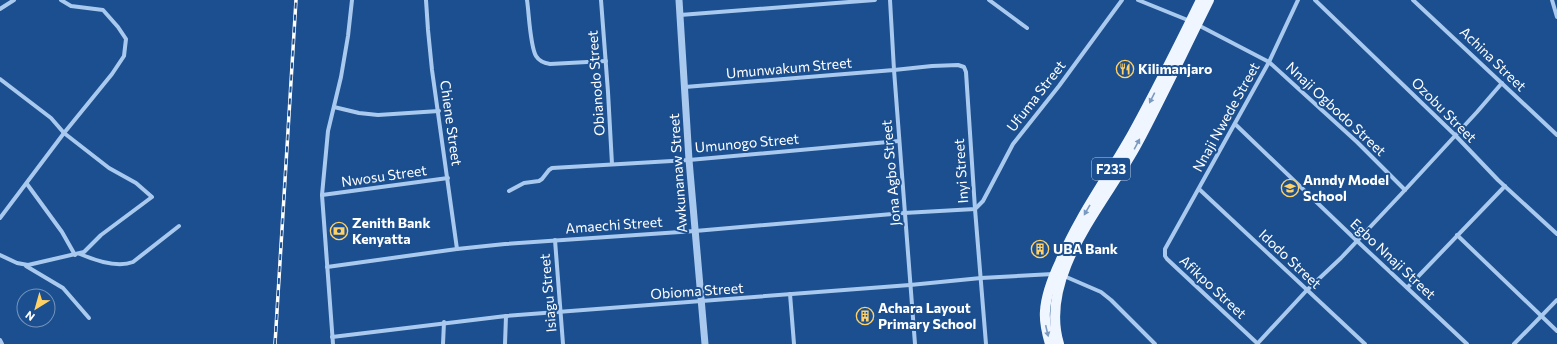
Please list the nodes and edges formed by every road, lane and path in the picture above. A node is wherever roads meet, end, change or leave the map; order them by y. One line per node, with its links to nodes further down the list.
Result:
1 (14, 0): 19 (street)
2 (61, 0): 35 (street)
3 (352, 0): 30 (street)
4 (426, 0): 31 (street, Chiene Street)
5 (527, 0): 24 (street)
6 (601, 0): 24 (street, Obianodo Street)
7 (679, 0): 20 (street, Awkunanaw Street)
8 (875, 0): 20 (street)
9 (890, 0): 26 (street, Jona Agbo Street)
10 (989, 0): 23 (street)
11 (1122, 0): 48 (street, Ufuma Street)
12 (1138, 0): 22 (street, Nnaji Ogbodo Street)
13 (1201, 0): 22 (main road, F233)
14 (1208, 0): 22 (main road, F233)
15 (1298, 0): 25 (street, Nnaji Nwede Street)
16 (1315, 0): 36 (street, Ozobu Street)
17 (1413, 0): 28 (street, Achina Street)
18 (1552, 0): 21 (street)
19 (0, 9)
20 (680, 15): 29 (street, Awkunanaw Street)
21 (1557, 17)
22 (1193, 23): 25 (street, Nnaji Ogbodo Street); 63 (main road, F233)
23 (1027, 28)
24 (606, 61): 40 (street, Obianodo Street)
25 (1269, 62): 32 (street, Nnaji Nwede Street); 45 (street, Nnaji Ogbodo Street)
26 (894, 70): 29 (street, Umunwakum Street); 38 (street, Jona Agbo Street); 48 (street, Inyi Street)
27 (0, 79): 35 (street)
28 (1502, 83): 34 (street, Achina Street); 36 (street)
29 (685, 87): 39 (street, Awkunanaw Street)
30 (334, 107): 31 (street); 47 (street)
31 (439, 111): 41 (street, Chiene Street)
32 (1235, 124): 44 (street, Nnaji Nwede Street); 56 (street, Egbo Nnaji Street)
33 (1557, 128): 34 (street)
34 (1552, 130): 37 (street, Achina Street)
35 (64, 133): 42 (street); 59 (street)
36 (1455, 135): 43 (street, Ozobu Street); 45 (street)
37 (1557, 135)
38 (899, 142): 39 (street, Umunogo Street); 49 (street, Jona Agbo Street)
39 (689, 160): 40 (street, Umunogo Street); 52 (street, Awkunanaw Street)
40 (612, 164): 46 (street, Umunogo Street)
41 (448, 178): 47 (street, Nwosu Street); 58 (street, Chiene Street)
42 (27, 184): 50 (street); 59 (street)
43 (1505, 186): 53 (street, Ozobu Street); 54 (street)
44 (1199, 189): 57 (street, Nnaji Nwede Street); 67 (street, Idodo Street)
45 (1405, 190): 56 (street)
46 (509, 191)
47 (322, 195): 62 (street)
48 (975, 209): 49 (street, Amaechi Street); 64 (street, Inyi Street)
49 (904, 213): 52 (street, Amaechi Street); 65 (street, Jona Agbo Street)
50 (0, 218)
51 (179, 226): 59 (street)
52 (695, 230): 55 (street, Amaechi Street); 70 (street, Awkunanaw Street)
53 (1557, 234)
54 (1457, 235): 66 (street); 73 (street)
55 (555, 240): 58 (street, Amaechi Street); 71 (street, Isiagu Street)
56 (1356, 240): 66 (street, Egbo Nnaji Street); 67 (street)
57 (1168, 242): 91 (street, Afikpo Street)
58 (457, 249): 62 (street, Amaechi Street)
59 (77, 254): 61 (street)
60 (0, 255): 61 (street)
61 (24, 265): 74 (street)
62 (327, 267): 77 (street)
63 (1059, 275): 64 (street, Obioma Street); 88 (main road, F233, one-way to 88); 89 (main road, F233); 90 (street)
64 (981, 278): 65 (street, Obioma Street); 87 (street, Inyi Street)
65 (910, 286): 68 (street, Obioma Street); 86 (street, Jona Agbo Street)
66 (1408, 287): 93 (street, Egbo Nnaji Street)
67 (1307, 290): 91 (street); 92 (street, Idodo Street)
68 (790, 294): 70 (street, Obioma Street); 85 (street)
69 (1557, 300): 73 (street)
70 (702, 301): 71 (street, Obioma Street); 84 (street, Awkunanaw Street)
71 (560, 312): 72 (street, Obioma Street); 83 (street, Isiagu Street)
72 (506, 316): 75 (street, Obioma Street); 82 (street)
73 (1541, 316): 76 (street); 94 (street)
74 (89, 318)
75 (444, 322): 77 (street, Obioma Street); 81 (street)
76 (1557, 331)
77 (332, 336): 80 (street)
78 (0, 340): 79 (street)
79 (2, 344)
80 (333, 344)
81 (443, 344)
82 (505, 344)
83 (563, 344)
84 (704, 344)
85 (794, 344)
86 (915, 344)
87 (986, 344)
88 (1050, 344)
89 (1059, 344)
90 (1155, 344)
91 (1258, 344)
92 (1365, 344)
93 (1467, 344)
94 (1514, 344)

